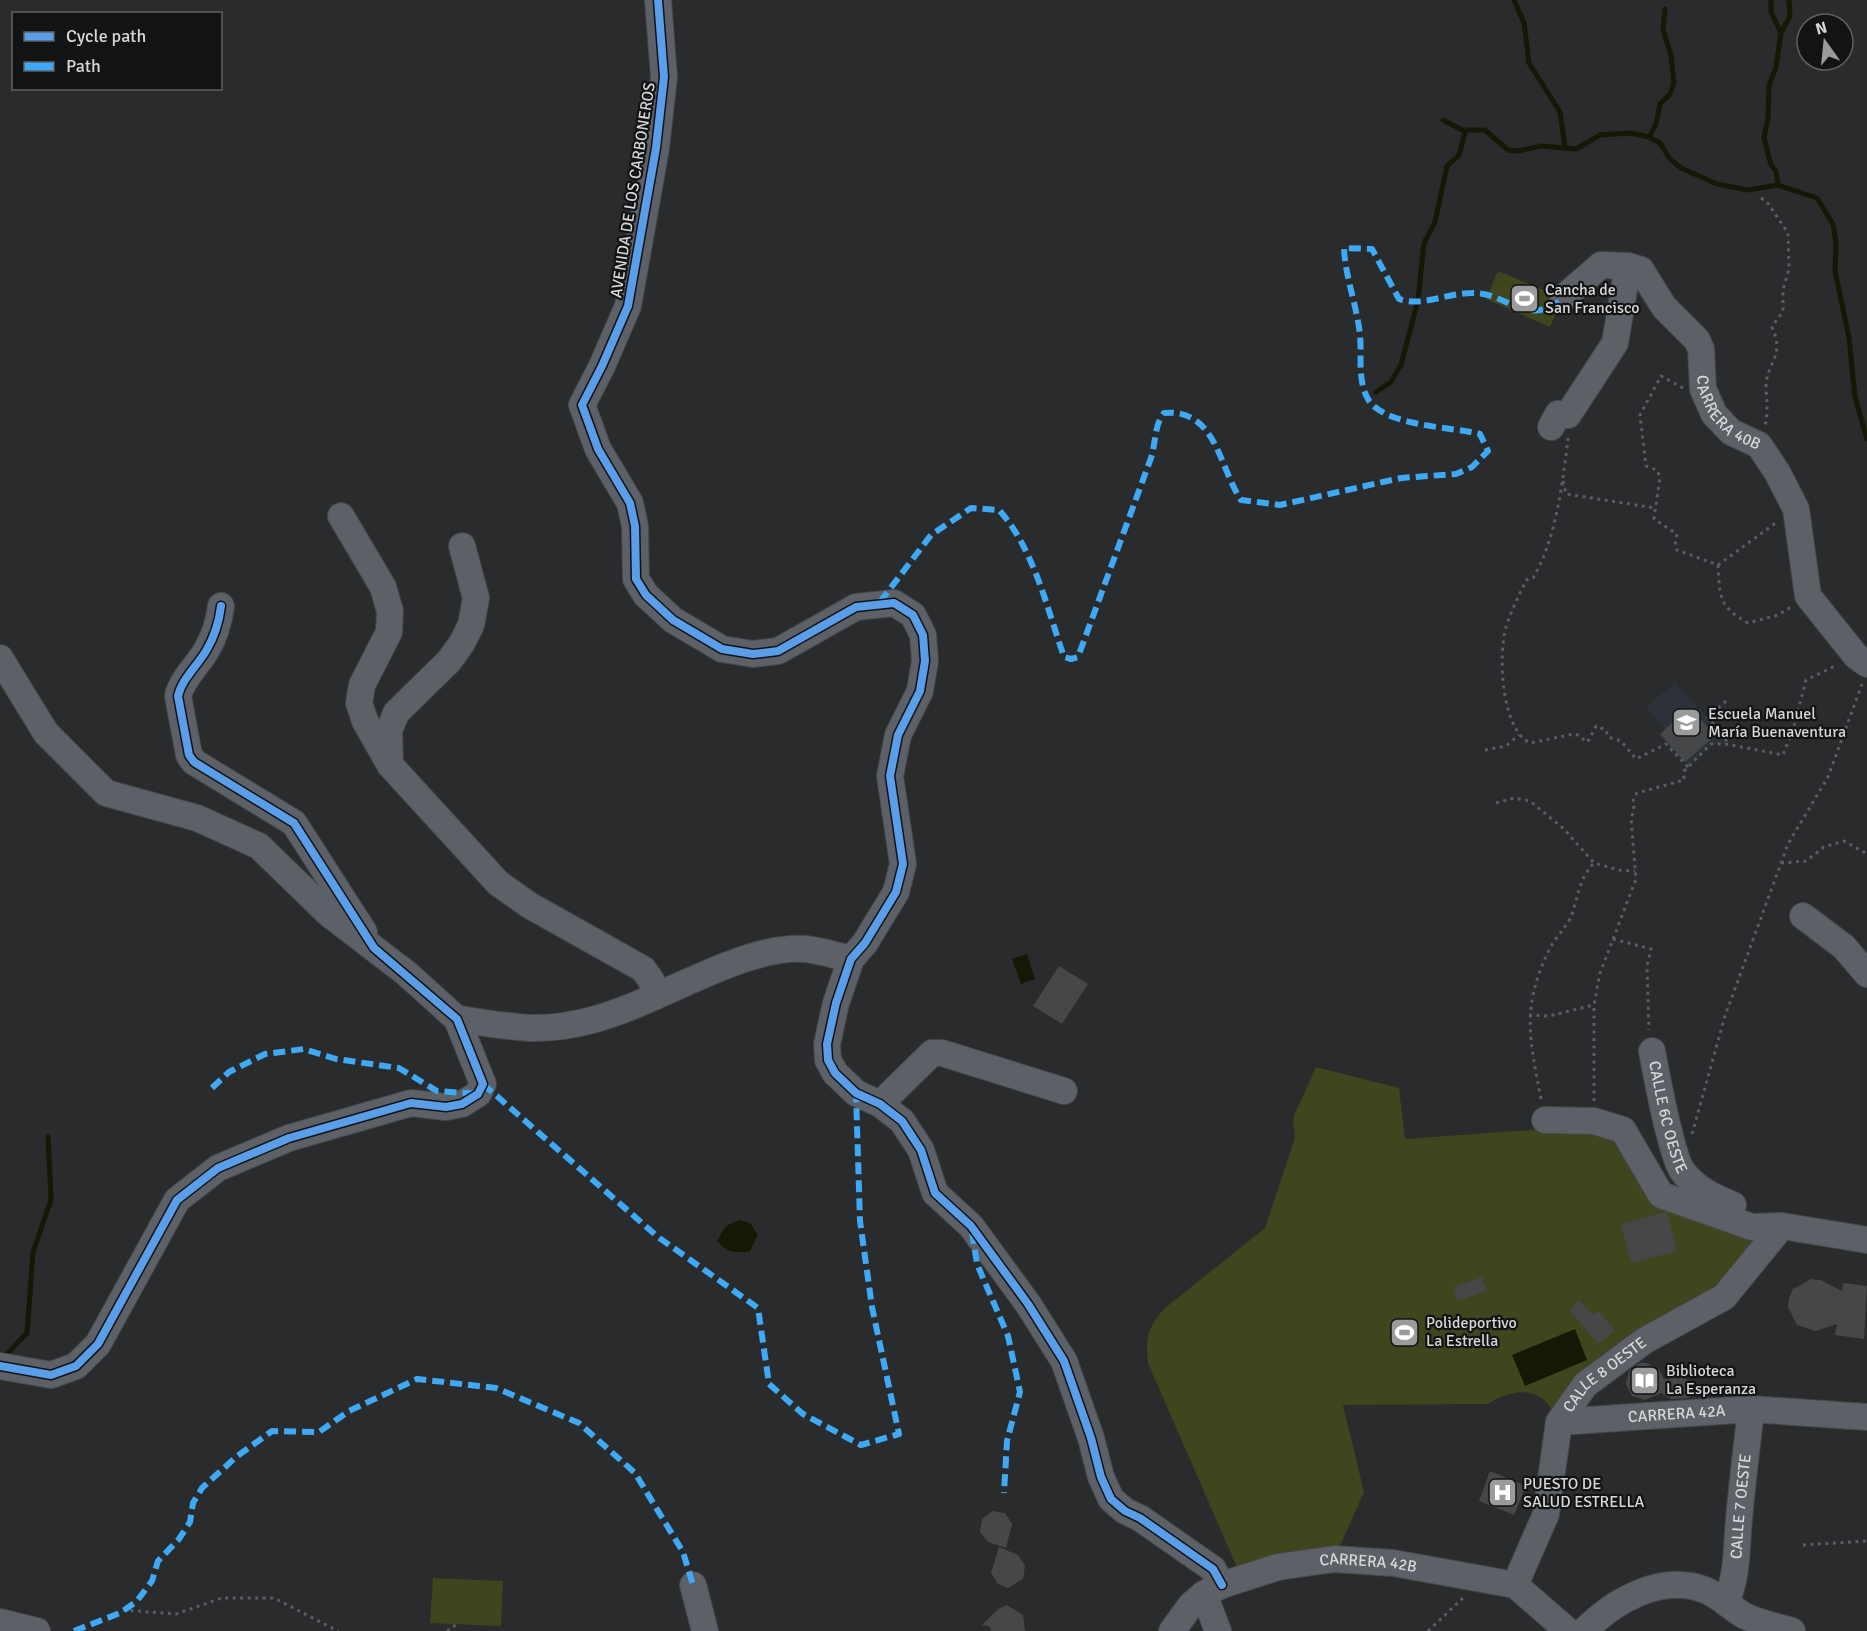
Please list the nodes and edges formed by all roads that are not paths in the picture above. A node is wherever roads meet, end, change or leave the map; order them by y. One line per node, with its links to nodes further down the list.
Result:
1 (658, 0): 13 (street, AVENIDA DE LOS CARBONEROS)
2 (1628, 266): 3 (street); 4 (street); 9 (street, CARRERA 40B)
3 (1563, 298)
4 (1559, 421)
5 (341, 516): 10 (street)
6 (462, 546): 10 (street)
7 (221, 606): 12 (street)
8 (0, 658): 12 (street)
9 (1862, 667)
10 (390, 765): 15 (street)
11 (1810, 921): 14 (street)
12 (374, 948): 16 (street)
13 (851, 959): 15 (street); 19 (street, AVENIDA DE LOS CARBONEROS)
14 (1867, 974)
15 (657, 996): 16 (street)
16 (458, 1019): 23 (street)
17 (1652, 1051): 21 (street, CALLE 6C OESTE)
18 (1064, 1091): 19 (street)
19 (880, 1104): 29 (street, AVENIDA DE LOS CARBONEROS)
20 (1545, 1120): 21 (street)
21 (1782, 1226): 22 (street); 26 (street, CALLE 8 OESTE)
22 (1867, 1240)
23 (0, 1366)
24 (1751, 1408): 25 (street, CARRERA 42A); 26 (street, CARRERA 42A); 30 (street, CALLE 7 OESTE)
25 (1867, 1417)
26 (1559, 1422): 28 (street, CALLE 8 OESTE)
27 (693, 1585): 33 (street)
28 (1515, 1585): 29 (street, CARRERA 42B); 36 (street, CARRERA 42B)
29 (1213, 1590): 34 (street, CARRERA 42B); 35 (street, AVENIDA DE LOS CARBONEROS)
30 (1726, 1603): 37 (street); 38 (street)
31 (0, 1622): 32 (street)
32 (37, 1631)
33 (705, 1631)
34 (1172, 1631)
35 (1218, 1631)
36 (1568, 1631)
37 (1584, 1631)
38 (1792, 1631)

